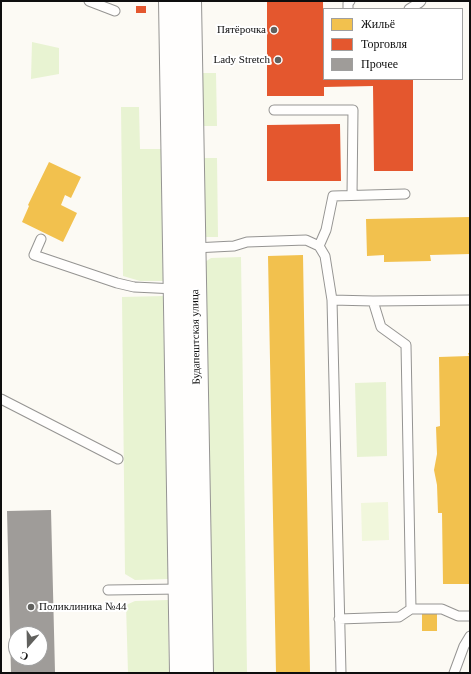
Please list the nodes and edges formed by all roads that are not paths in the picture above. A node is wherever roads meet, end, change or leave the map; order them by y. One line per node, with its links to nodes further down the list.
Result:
1 (89, 1): 6 (lane)
2 (170, 1): 12 (street, Будапештская улица)
3 (190, 1): 12 (street, Будапештская улица)
4 (421, 1): 5 (lane)
5 (411, 8)
6 (115, 11)
7 (274, 110): 9 (lane)
8 (405, 194): 9 (lane)
9 (352, 195): 11 (lane)
10 (41, 239): 13 (lane)
11 (319, 246): 12 (lane); 14 (lane)
12 (184, 248): 13 (street, Будапештская улица)
13 (185, 288): 19 (street, Будапештская улица)
14 (332, 300): 16 (lane); 23 (lane)
15 (470, 300): 16 (lane)
16 (373, 301): 21 (lane)
17 (1, 399): 18 (lane)
18 (118, 459)
19 (190, 589): 20 (lane); 25 (street, Будапештская улица); 26 (street, Будапештская улица)
20 (108, 590)
21 (411, 609): 22 (lane); 23 (lane)
22 (470, 616)
23 (340, 619): 27 (lane)
24 (470, 636): 28 (lane)
25 (181, 673)
26 (202, 673)
27 (341, 673)
28 (454, 673)

